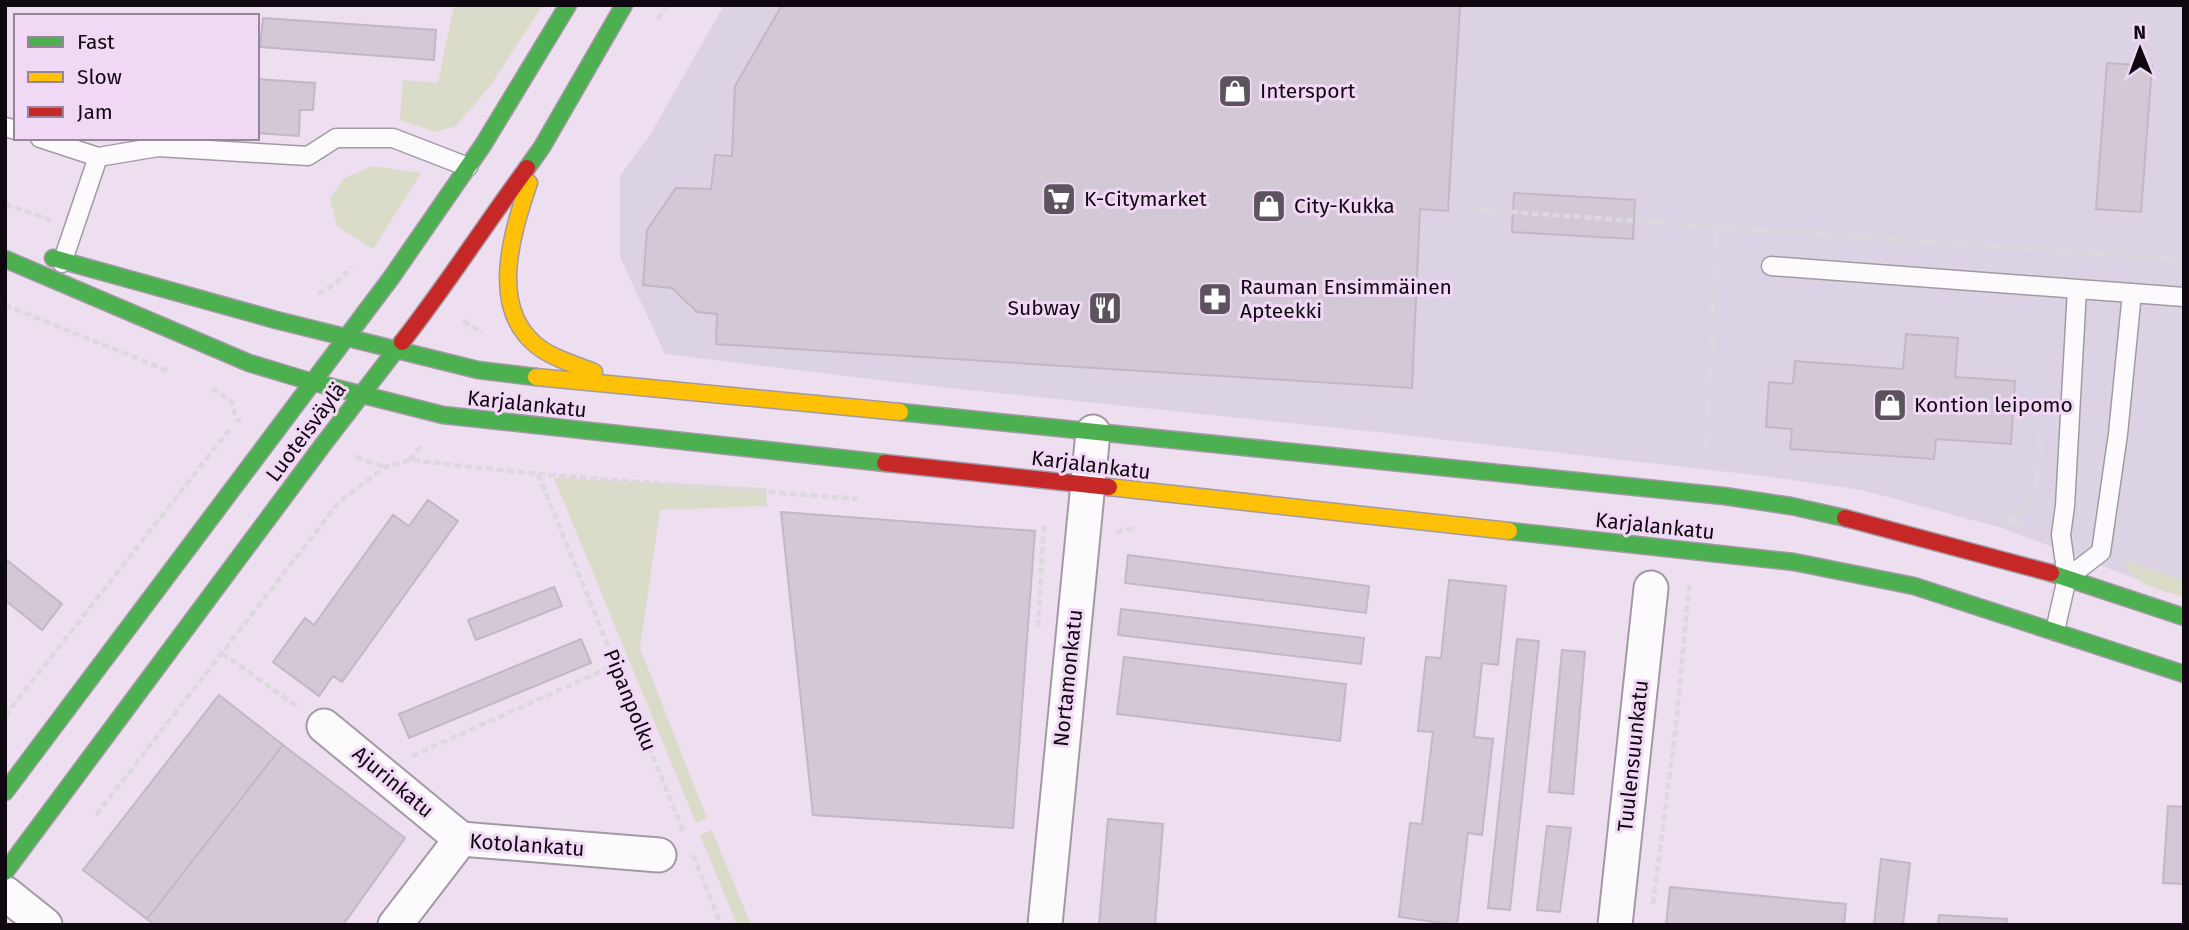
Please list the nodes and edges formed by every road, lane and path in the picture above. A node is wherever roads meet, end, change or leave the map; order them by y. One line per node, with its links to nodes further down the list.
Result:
1 (568, 5): 8 (main road, Luoteisväylä)
2 (624, 5): 6 (main road, Luoteisväylä)
3 (667, 5): 4 (path)
4 (653, 26)
5 (46, 140): 7 (lane)
6 (542, 148): 24 (main road, Luoteisväylä); 32 (main road)
7 (98, 158): 8 (lane); 12 (lane)
8 (468, 167): 18 (main road, Luoteisväylä)
9 (5, 204): 12 (path)
10 (1469, 209): 11 (path)
11 (1717, 225): 16 (path); 41 (path)
12 (75, 228): 15 (lane)
13 (5, 250): 15 (main road, Karjalankatu)
14 (5, 258): 19 (main road, Karjalankatu)
15 (64, 260): 19 (lane); 27 (main road, Karjalankatu)
16 (2184, 260)
17 (1771, 266): 20 (lane)
18 (391, 278): 22 (path); 27 (main road, Luoteisväylä)
19 (55, 280): 30 (main road, Karjalankatu)
20 (2077, 289): 21 (lane); 47 (lane)
21 (2132, 293): 23 (lane); 47 (lane)
22 (316, 295)
23 (2184, 297)
24 (434, 301): 26 (path); 28 (main road, Luoteisväylä)
25 (5, 305): 29 (path)
26 (487, 336)
27 (345, 338): 28 (main road, Karjalankatu); 30 (main road, Luoteisväylä)
28 (395, 350): 32 (main road, Karjalankatu); 33 (main road, Luoteisväylä)
29 (172, 372)
30 (312, 383): 33 (main road, Karjalankatu); 35 (main road, Luoteisväylä)
31 (211, 387): 34 (path)
32 (628, 387): 36 (main road, Karjalankatu)
33 (361, 394): 37 (main road, Luoteisväylä); 40 (main road, Karjalankatu)
34 (236, 420): 35 (path); 56 (path)
35 (275, 431): 59 (main road, Luoteisväylä)
36 (1093, 432): 40 (street, Nortamonkatu); 41 (main road, Karjalankatu)
37 (322, 446): 38 (path); 64 (main road, Luoteisväylä)
38 (385, 467): 39 (path); 53 (path)
39 (538, 474): 42 (path); 54 (path, Pipanpolku)
40 (1088, 486): 44 (street, Nortamonkatu); 46 (main road, Karjalankatu)
41 (1697, 493): 47 (main road, Karjalankatu)
42 (868, 500)
43 (1040, 512): 44 (path)
44 (1083, 529): 45 (path); 70 (street, Nortamonkatu)
45 (1149, 529)
46 (1692, 551): 48 (path); 52 (main road, Karjalankatu)
47 (2067, 578): 51 (main road, Karjalankatu); 52 (lane)
48 (1689, 584): 49 (path); 66 (path)
49 (1701, 585)
50 (1650, 588): 71 (street, Tuulensuunkatu)
51 (2184, 617)
52 (2055, 631): 55 (main road, Karjalankatu)
53 (222, 652): 57 (path); 60 (path)
54 (615, 665): 58 (path); 62 (path, Pipanpolku)
55 (2184, 674)
56 (5, 716)
57 (324, 726): 58 (street, Ajurinkatu)
58 (379, 770): 61 (street, Ajurinkatu)
59 (5, 792)
60 (93, 818)
61 (461, 839): 62 (street, Kotolankatu); 68 (street, Kotolankatu)
62 (673, 847)
63 (692, 852): 69 (path)
64 (5, 872)
65 (5, 893): 67 (street)
66 (1652, 912)
67 (45, 925)
68 (395, 925)
69 (721, 925)
70 (1045, 925)
71 (1615, 925)

